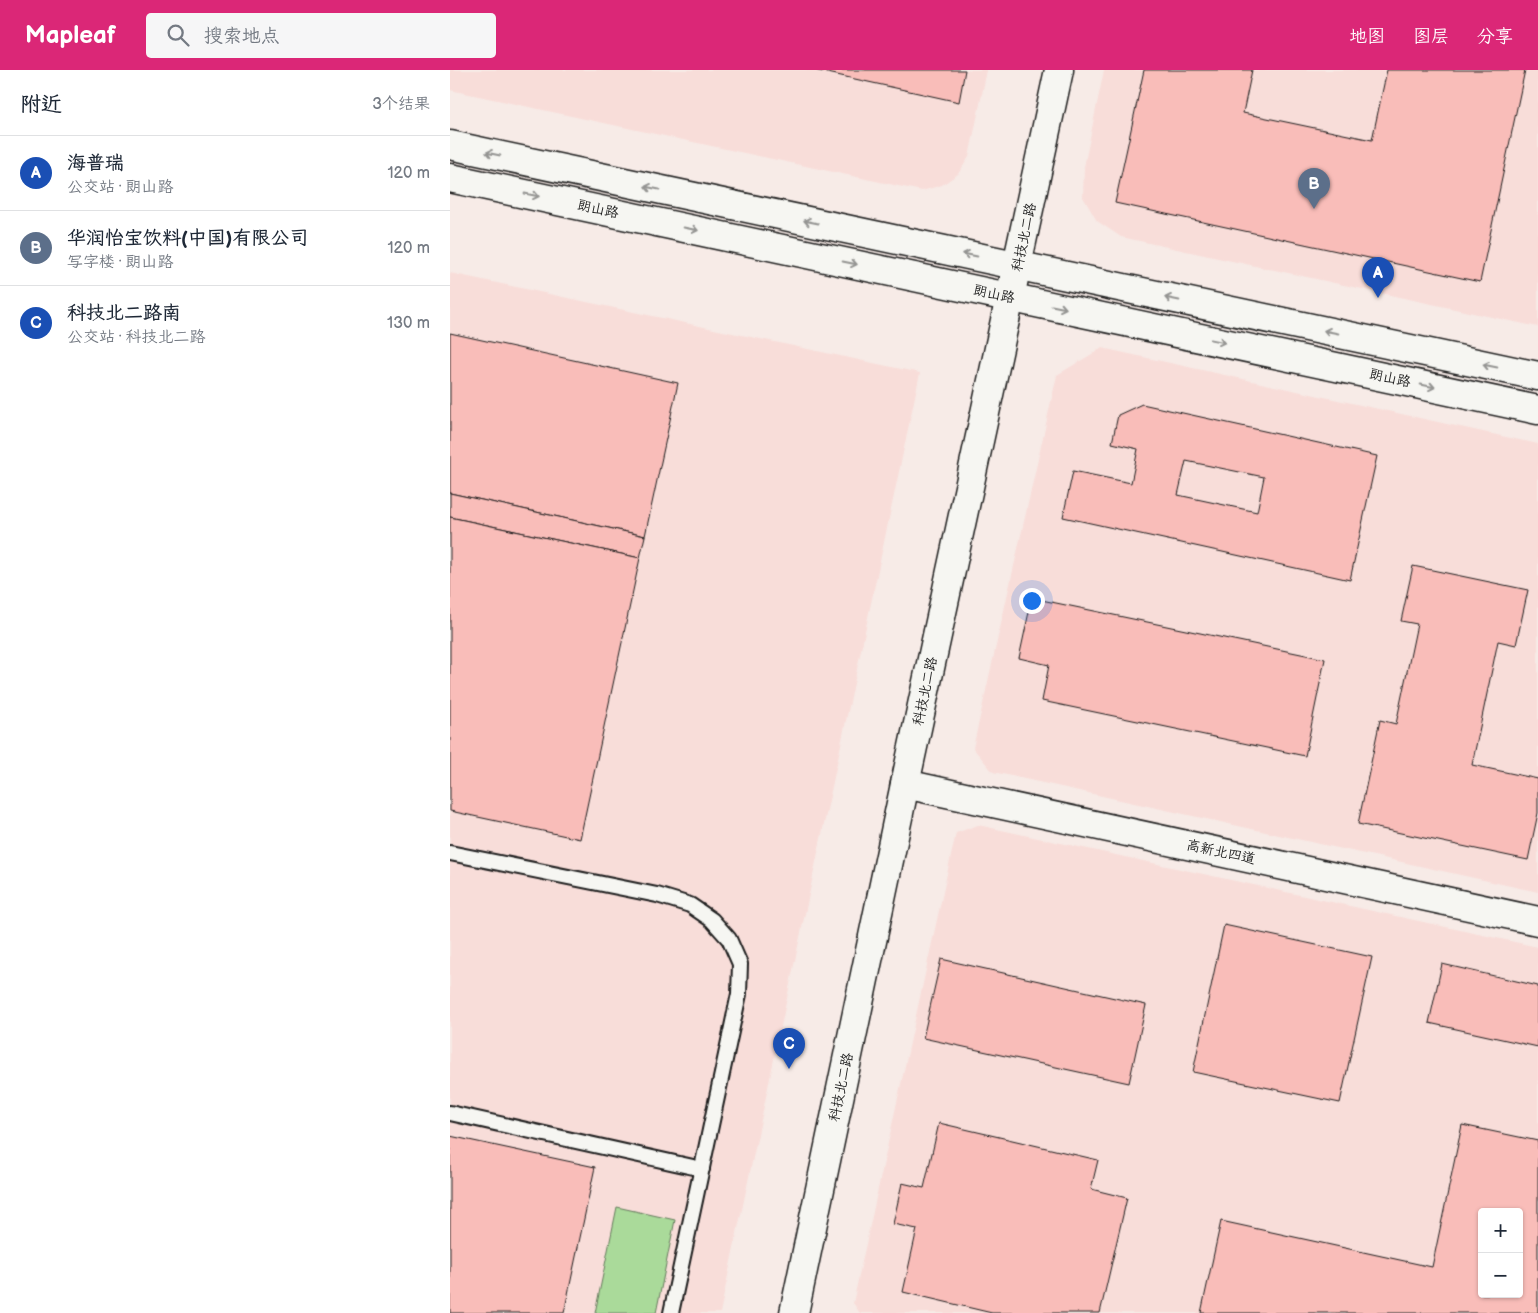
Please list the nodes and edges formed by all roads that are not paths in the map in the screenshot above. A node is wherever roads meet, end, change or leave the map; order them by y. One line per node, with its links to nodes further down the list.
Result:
1 (1059, 70): 4 (main road, 科技北二路)
2 (450, 145): 4 (main road, one-way to 2)
3 (450, 178): 5 (main road, 朗山路, one-way to 5)
4 (1017, 266): 5 (main road, 科技北二路); 6 (main road, one-way to 4)
5 (1011, 297): 7 (main road, 朗山路, one-way to 7); 8 (main road, 科技北二路)
6 (1538, 376)
7 (1538, 410)
8 (905, 784): 10 (main road, 高新北四道); 14 (main road, 科技北二路)
9 (450, 853): 12 (lane)
10 (1538, 921)
11 (450, 1113): 12 (lane)
12 (702, 1168): 13 (lane)
13 (671, 1313)
14 (794, 1313)

